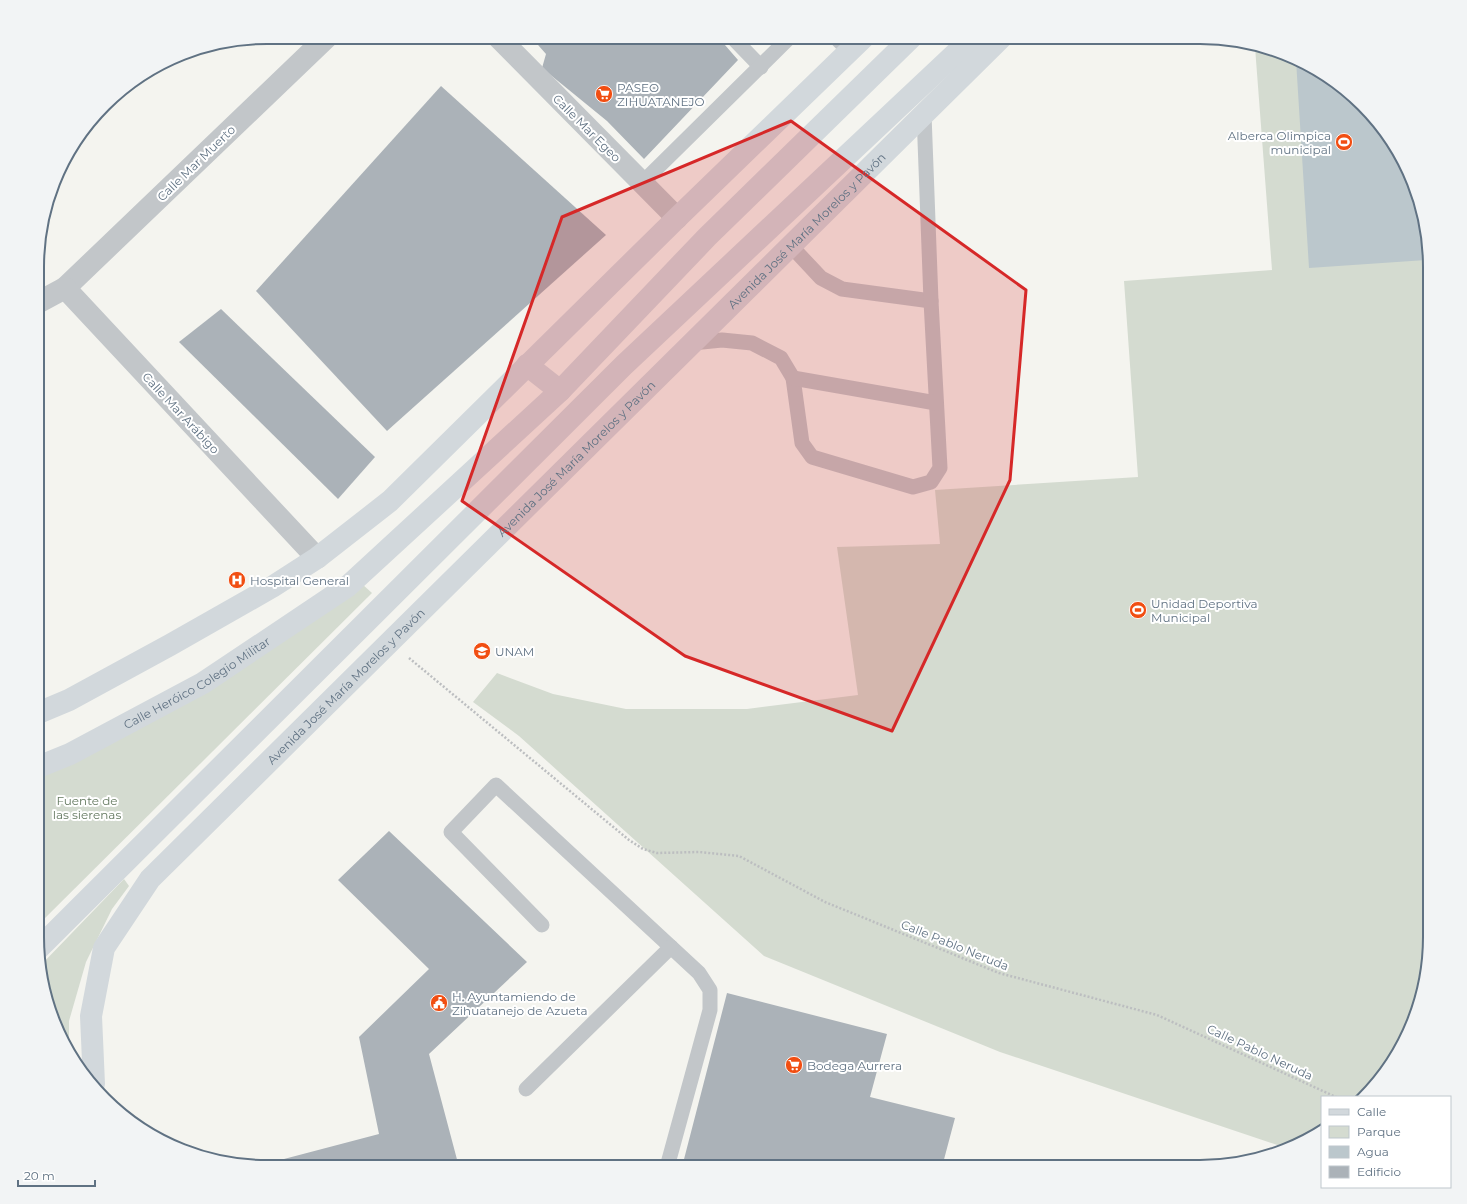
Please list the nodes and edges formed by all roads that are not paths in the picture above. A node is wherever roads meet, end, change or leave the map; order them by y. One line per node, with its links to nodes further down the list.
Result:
1 (319, 44): 14 (street, Calle Mar Muerto)
2 (505, 44): 11 (street, Calle Mar Egeo)
3 (739, 44): 9 (lane)
4 (783, 44): 9 (lane)
5 (847, 44): 12 (main road)
6 (905, 44): 20 (main road)
7 (966, 44): 23 (main road, Avenida José María Morelos y Pavón)
8 (995, 44): 10 (main road, Avenida José María Morelos y Pavón)
9 (761, 67): 11 (lane)
10 (924, 114): 13 (main road, Avenida José María Morelos y Pavón); 16 (lane)
11 (642, 183): 12 (street, Calle Mar Egeo)
12 (677, 218): 18 (main road)
13 (791, 246): 16 (lane); 17 (main road, Avenida José María Morelos y Pavón)
14 (65, 288): 15 (street); 22 (street, Calle Mar Arábigo)
15 (44, 299)
16 (931, 301): 21 (lane)
17 (692, 343): 19 (lane); 24 (main road, Avenida José María Morelos y Pavón)
18 (527, 365): 20 (main road); 22 (main road)
19 (793, 378): 21 (lane); 21 (lane)
20 (560, 392): 26 (main road, Calle Heróico Colegio Militar)
21 (936, 402)
22 (317, 558): 25 (main road)
23 (385, 602): 24 (main road); 28 (main road, Avenida José María Morelos y Pavón)
24 (410, 623): 30 (main road, Avenida José María Morelos y Pavón)
25 (44, 710)
26 (44, 765)
27 (542, 925): 29 (lane)
28 (44, 942)
29 (671, 947): 31 (lane); 32 (lane)
30 (94, 1077)
31 (526, 1089)
32 (669, 1160)

